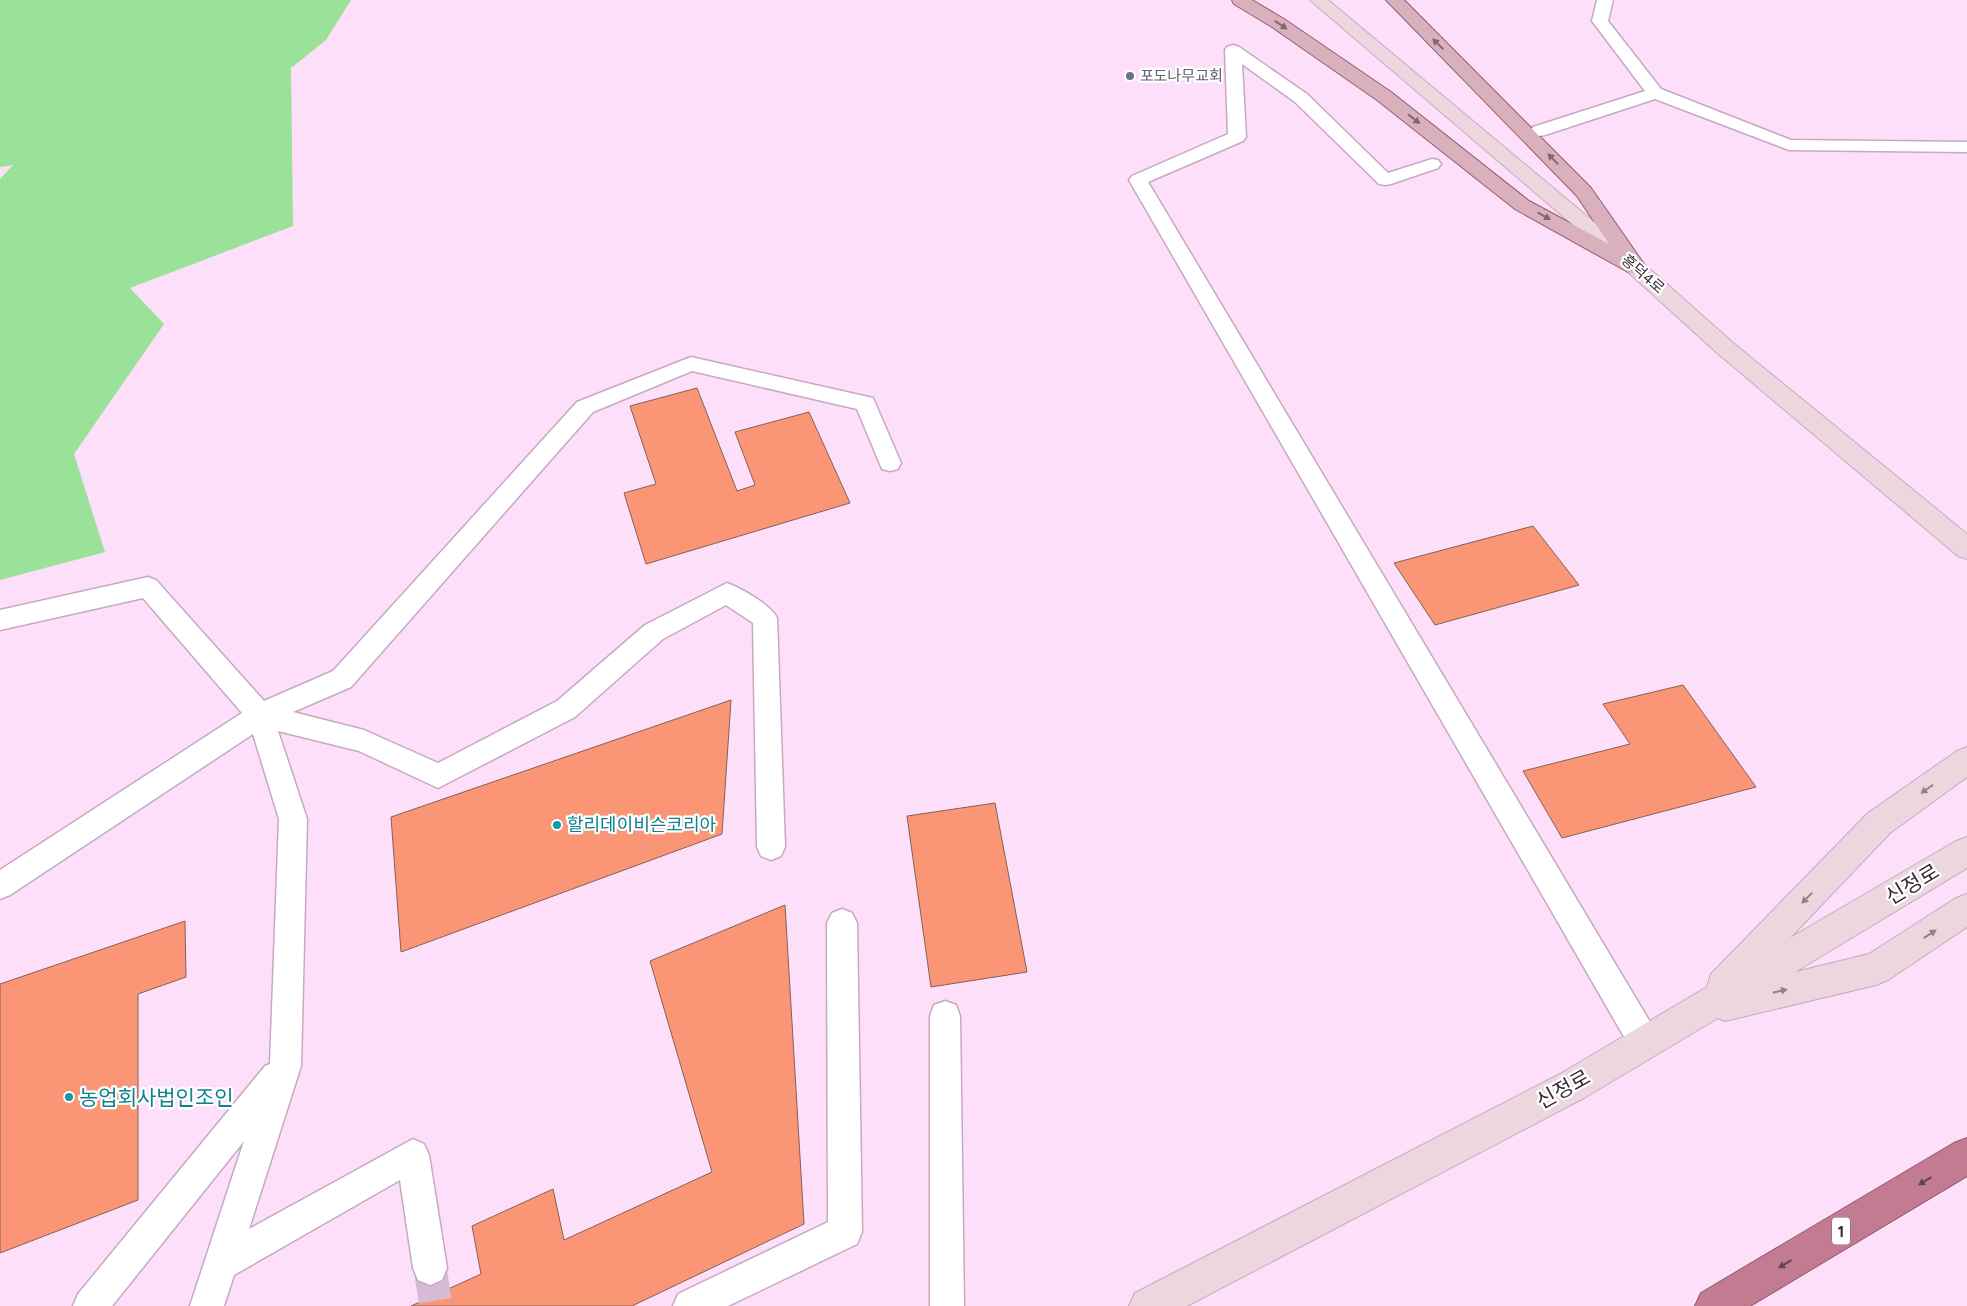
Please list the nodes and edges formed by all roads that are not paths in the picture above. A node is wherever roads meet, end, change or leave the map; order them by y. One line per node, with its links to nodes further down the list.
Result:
1 (1240, 0): 9 (main road, one-way to 9)
2 (1318, 0): 9 (street, 흥덕4로)
3 (1394, 0): 9 (main road, one-way to 3)
4 (1605, 0): 5 (lane)
5 (1655, 93): 6 (lane); 7 (lane)
6 (1539, 131)
7 (1967, 147)
8 (1432, 164): 22 (lane)
9 (1635, 267): 11 (street, 흥덕4로)
10 (890, 464): 13 (lane)
11 (1967, 549)
12 (0, 620): 13 (lane)
13 (260, 715): 15 (lane); 17 (lane); 23 (lane)
14 (1967, 760): 20 (street, one-way to 20)
15 (771, 847)
16 (1967, 851): 20 (street, 신정로)
17 (0, 886)
18 (1967, 909): 20 (street, one-way to 18)
19 (842, 923): 29 (lane)
20 (1699, 1010): 22 (street, 신정로)
21 (945, 1016): 30 (lane)
22 (1645, 1043): 31 (street, 신정로)
23 (285, 1066): 25 (lane); 27 (lane)
24 (1967, 1156): 32 (highway, 1, one-way to 32)
25 (220, 1264): 26 (lane); 28 (lane)
26 (430, 1268)
27 (90, 1306)
28 (207, 1306)
29 (690, 1306)
30 (947, 1306)
31 (1148, 1306)
32 (1714, 1306)

